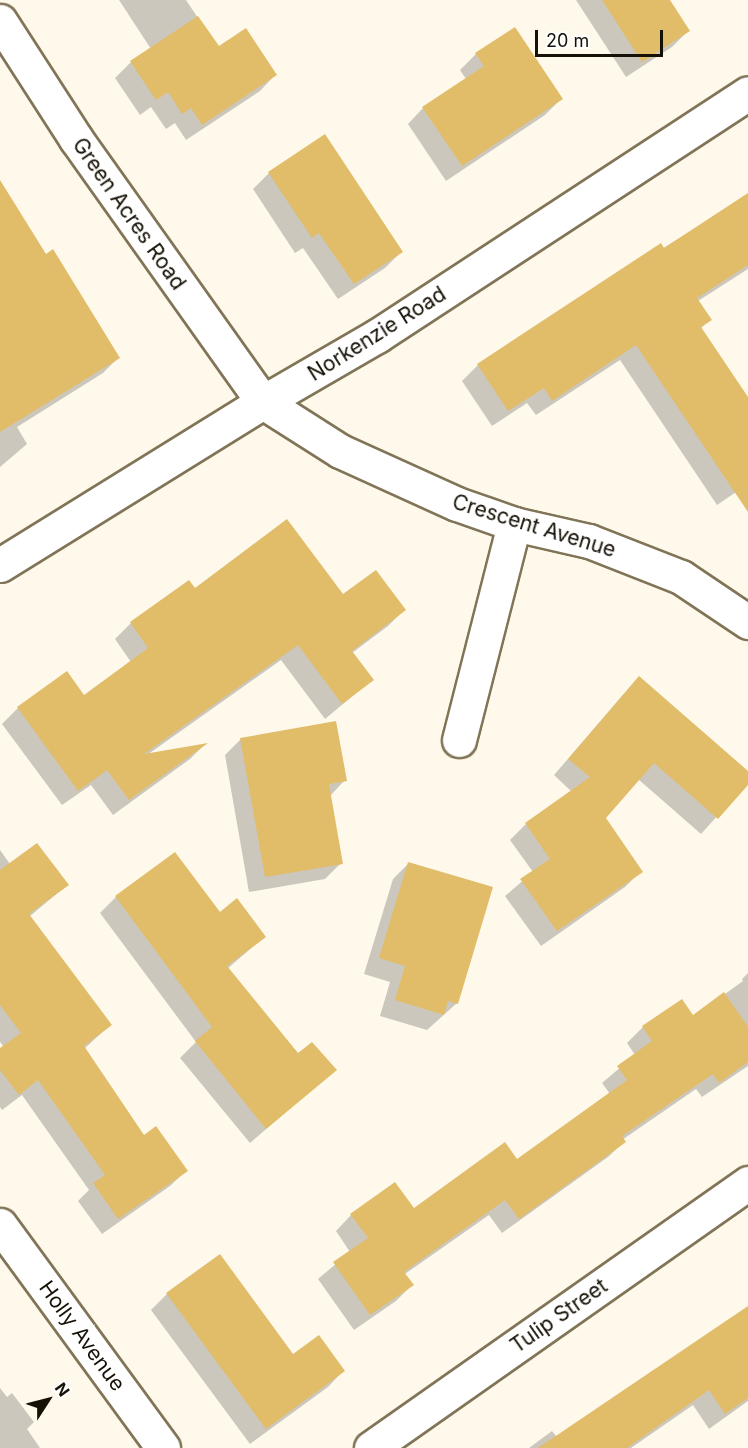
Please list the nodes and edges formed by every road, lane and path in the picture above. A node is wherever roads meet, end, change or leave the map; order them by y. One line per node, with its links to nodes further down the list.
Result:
1 (0, 21): 3 (street, Green Acres Road)
2 (748, 93): 3 (street, Norkenzie Road)
3 (263, 402): 4 (street, Crescent Avenue); 5 (street, Norkenzie Road)
4 (514, 524): 6 (street, Crescent Avenue); 7 (street)
5 (0, 565)
6 (745, 613)
7 (459, 740)
8 (748, 1183): 11 (street, Tulip Street)
9 (0, 1224): 10 (street, Holly Avenue)
10 (163, 1448)
11 (371, 1448)

